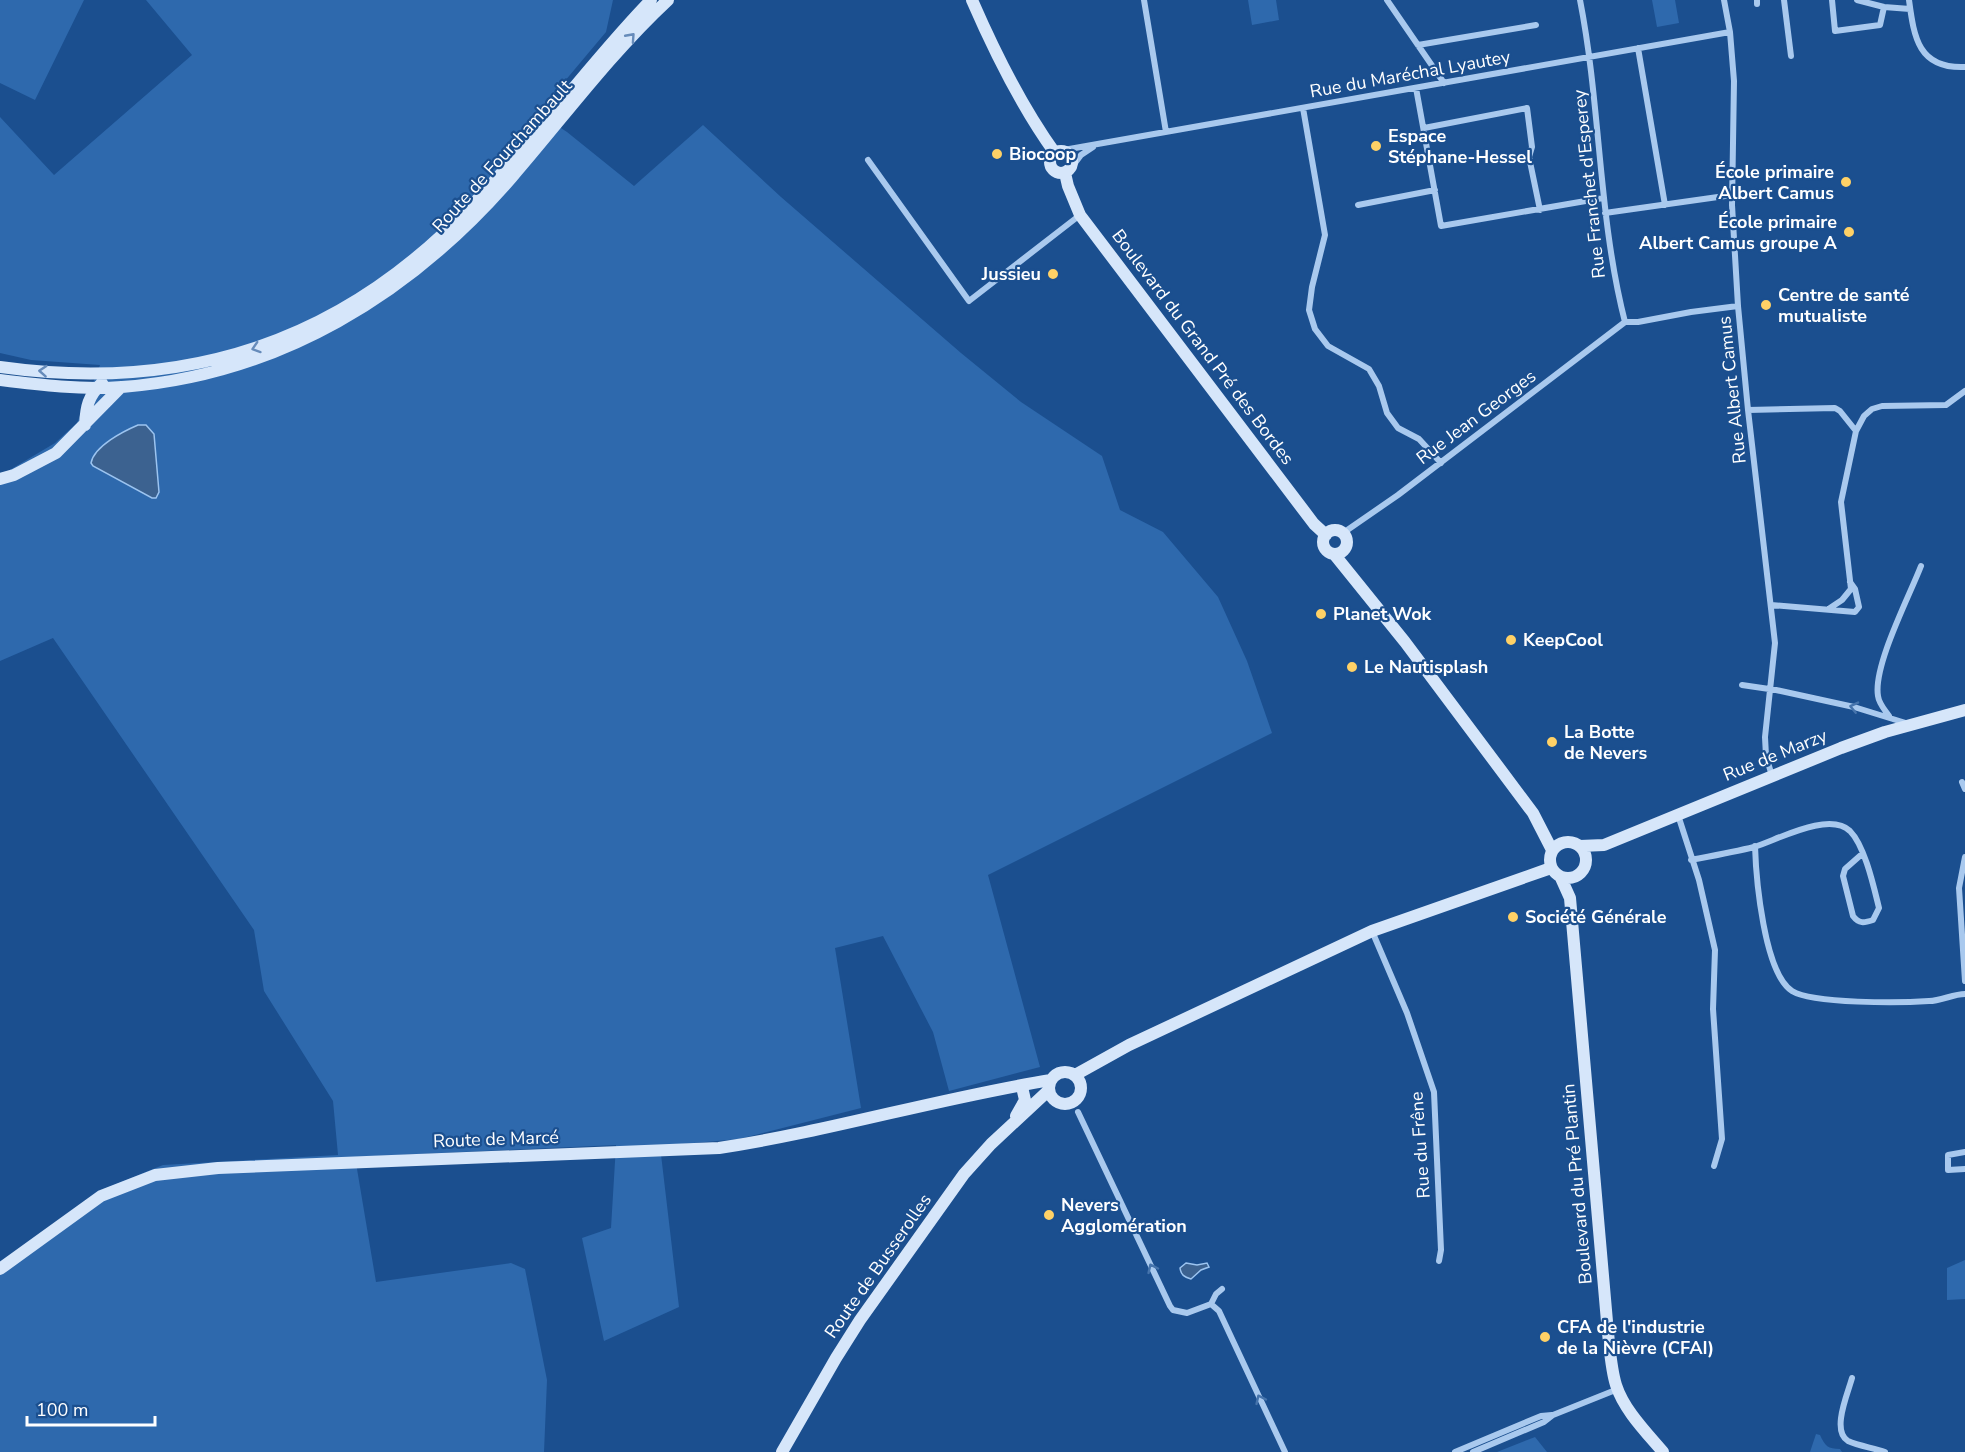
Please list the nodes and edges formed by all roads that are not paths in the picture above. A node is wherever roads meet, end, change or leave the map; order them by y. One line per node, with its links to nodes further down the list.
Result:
1 (651, 0): 40 (main road, one-way to 40)
2 (668, 0): 46 (main road, Route de Fourchambault, one-way to 2)
3 (972, 0): 27 (main road)
4 (1144, 0): 25 (street)
5 (1387, 0): 16 (street)
6 (1580, 0): 19 (street, Rue Franchet d'Esperey)
7 (1724, 0): 15 (street, Rue Albert Camus)
8 (1784, 0): 18 (street)
9 (1832, 0): 12 (street)
10 (1857, 0): 12 (street)
11 (1908, 0): 13 (street)
12 (1884, 7): 13 (street)
13 (1910, 9): 20 (street)
14 (1536, 26): 16 (street)
15 (1730, 32): 17 (street, Rue du Maréchal Lyautey); 31 (street, Rue Albert Camus)
16 (1418, 45): 21 (street)
17 (1638, 48): 19 (street, Rue du Maréchal Lyautey); 34 (street)
18 (1791, 56)
19 (1590, 57): 21 (street, Rue du Maréchal Lyautey); 32 (street, Rue Franchet d'Esperey)
20 (1965, 67)
21 (1444, 83): 22 (street, Rue du Maréchal Lyautey)
22 (1416, 88): 23 (street, Rue du Maréchal Lyautey); 24 (street)
23 (1303, 108): 25 (street, Rue du Maréchal Lyautey); 53 (street)
24 (1424, 128): 30 (street); 35 (street)
25 (1166, 132): 26 (street, Rue du Maréchal Lyautey)
26 (1096, 144): 27 (street, Rue du Maréchal Lyautey); 29 (street)
27 (1057, 152): 29 (main road); 29 (main road)
28 (868, 160): 37 (street)
29 (1068, 170): 37 (main road, Boulevard du Grand Pré des Bordes)
30 (1435, 190): 33 (street); 35 (street)
31 (1732, 195): 34 (street); 38 (street, Rue Albert Camus)
32 (1603, 198): 35 (street); 36 (street, Rue Franchet d'Esperey)
33 (1358, 205)
34 (1665, 205): 36 (street)
35 (1540, 210)
36 (1605, 213): 39 (street, Rue Franchet d'Esperey)
37 (1080, 215): 56 (main road, Boulevard du Grand Pré des Bordes)
38 (1738, 306): 39 (street); 50 (street, Rue Albert Camus)
39 (1625, 322): 53 (street, Rue Jean Georges)
40 (190, 366): 42 (main road); 45 (main road)
41 (0, 367): 42 (main road, one-way to 41)
42 (83, 374): 45 (main road)
43 (0, 380): 44 (main road, Route de Fourchambault)
44 (69, 387): 45 (main road, Route de Fourchambault); 49 (main road)
45 (97, 387): 46 (main road, Route de Fourchambault); 48 (main road); 49 (main road)
46 (121, 387): 48 (main road)
47 (1965, 391): 52 (street)
48 (106, 402): 51 (main road)
49 (86, 405): 51 (main road)
50 (1748, 410): 52 (street); 60 (street, Rue Albert Camus)
51 (85, 425): 54 (main road)
52 (1857, 431): 59 (street)
53 (1441, 463): 55 (street, Rue Jean Georges)
54 (0, 479)
55 (1343, 533): 56 (main road); 57 (main road)
56 (1326, 535): 57 (main road)
57 (1340, 550): 70 (main road)
58 (1921, 566): 64 (street)
59 (1850, 582): 61 (street); 61 (street)
60 (1771, 604): 61 (street); 63 (street, Rue Albert Camus)
61 (1830, 608)
62 (1742, 686): 63 (street)
63 (1770, 689): 66 (street, one-way to 63); 69 (street, Rue Albert Camus)
64 (1879, 701): 66 (street); 67 (street)
65 (1965, 710): 68 (main road, Rue de Marzy)
66 (1872, 712): 67 (street)
67 (1890, 717): 68 (street)
68 (1910, 724): 69 (main road, Rue de Marzy)
69 (1772, 776): 71 (main road, Rue de Marzy)
70 (1533, 813): 72 (main road); 76 (main road)
71 (1678, 814): 73 (main road, Rue de Marzy); 80 (street)
72 (1564, 842): 74 (main road); 76 (main road)
73 (1604, 845): 74 (main road, Rue de Marzy); 79 (main road, Rue de Marzy)
74 (1580, 846): 79 (main road)
75 (1755, 846): 77 (street); 80 (street); 88 (street)
76 (1552, 850): 81 (main road)
77 (1862, 854): 77 (street)
78 (1965, 857): 86 (street)
79 (1586, 861): 82 (main road)
80 (1691, 861): 95 (street)
81 (1551, 868): 83 (main road); 85 (main road)
82 (1578, 876): 83 (main road); 84 (main road, Boulevard du Pré Plantin)
83 (1561, 878): 84 (main road, Boulevard du Pré Plantin)
84 (1570, 898): 102 (main road, Boulevard du Pré Plantin)
85 (1372, 931): 91 (main road); 97 (street, Rue du Frêne)
86 (1965, 969): 87 (street)
87 (1965, 981)
88 (1965, 994)
89 (1018, 1087): 90 (main road, Route de Marcé); 93 (main road); 98 (main road, Route de Marcé)
90 (1051, 1090): 91 (main road); 91 (main road, Route de Marcé); 93 (main road, Route de Busserolles)
91 (1075, 1090): 92 (main road)
92 (1078, 1112): 100 (street, one-way to 92)
93 (1010, 1126): 104 (main road, Route de Busserolles)
94 (1965, 1152): 96 (street)
95 (1714, 1166)
96 (1965, 1169)
97 (1439, 1261)
98 (0, 1269)
99 (1222, 1289): 100 (street)
100 (1211, 1304): 105 (street, one-way to 100)
101 (1852, 1378): 109 (street)
102 (1618, 1389): 103 (street); 108 (main road, Boulevard du Pré Plantin)
103 (1553, 1415): 106 (street); 107 (street)
104 (782, 1452)
105 (1285, 1452)
106 (1455, 1452)
107 (1473, 1452)
108 (1663, 1452)
109 (1885, 1452)

